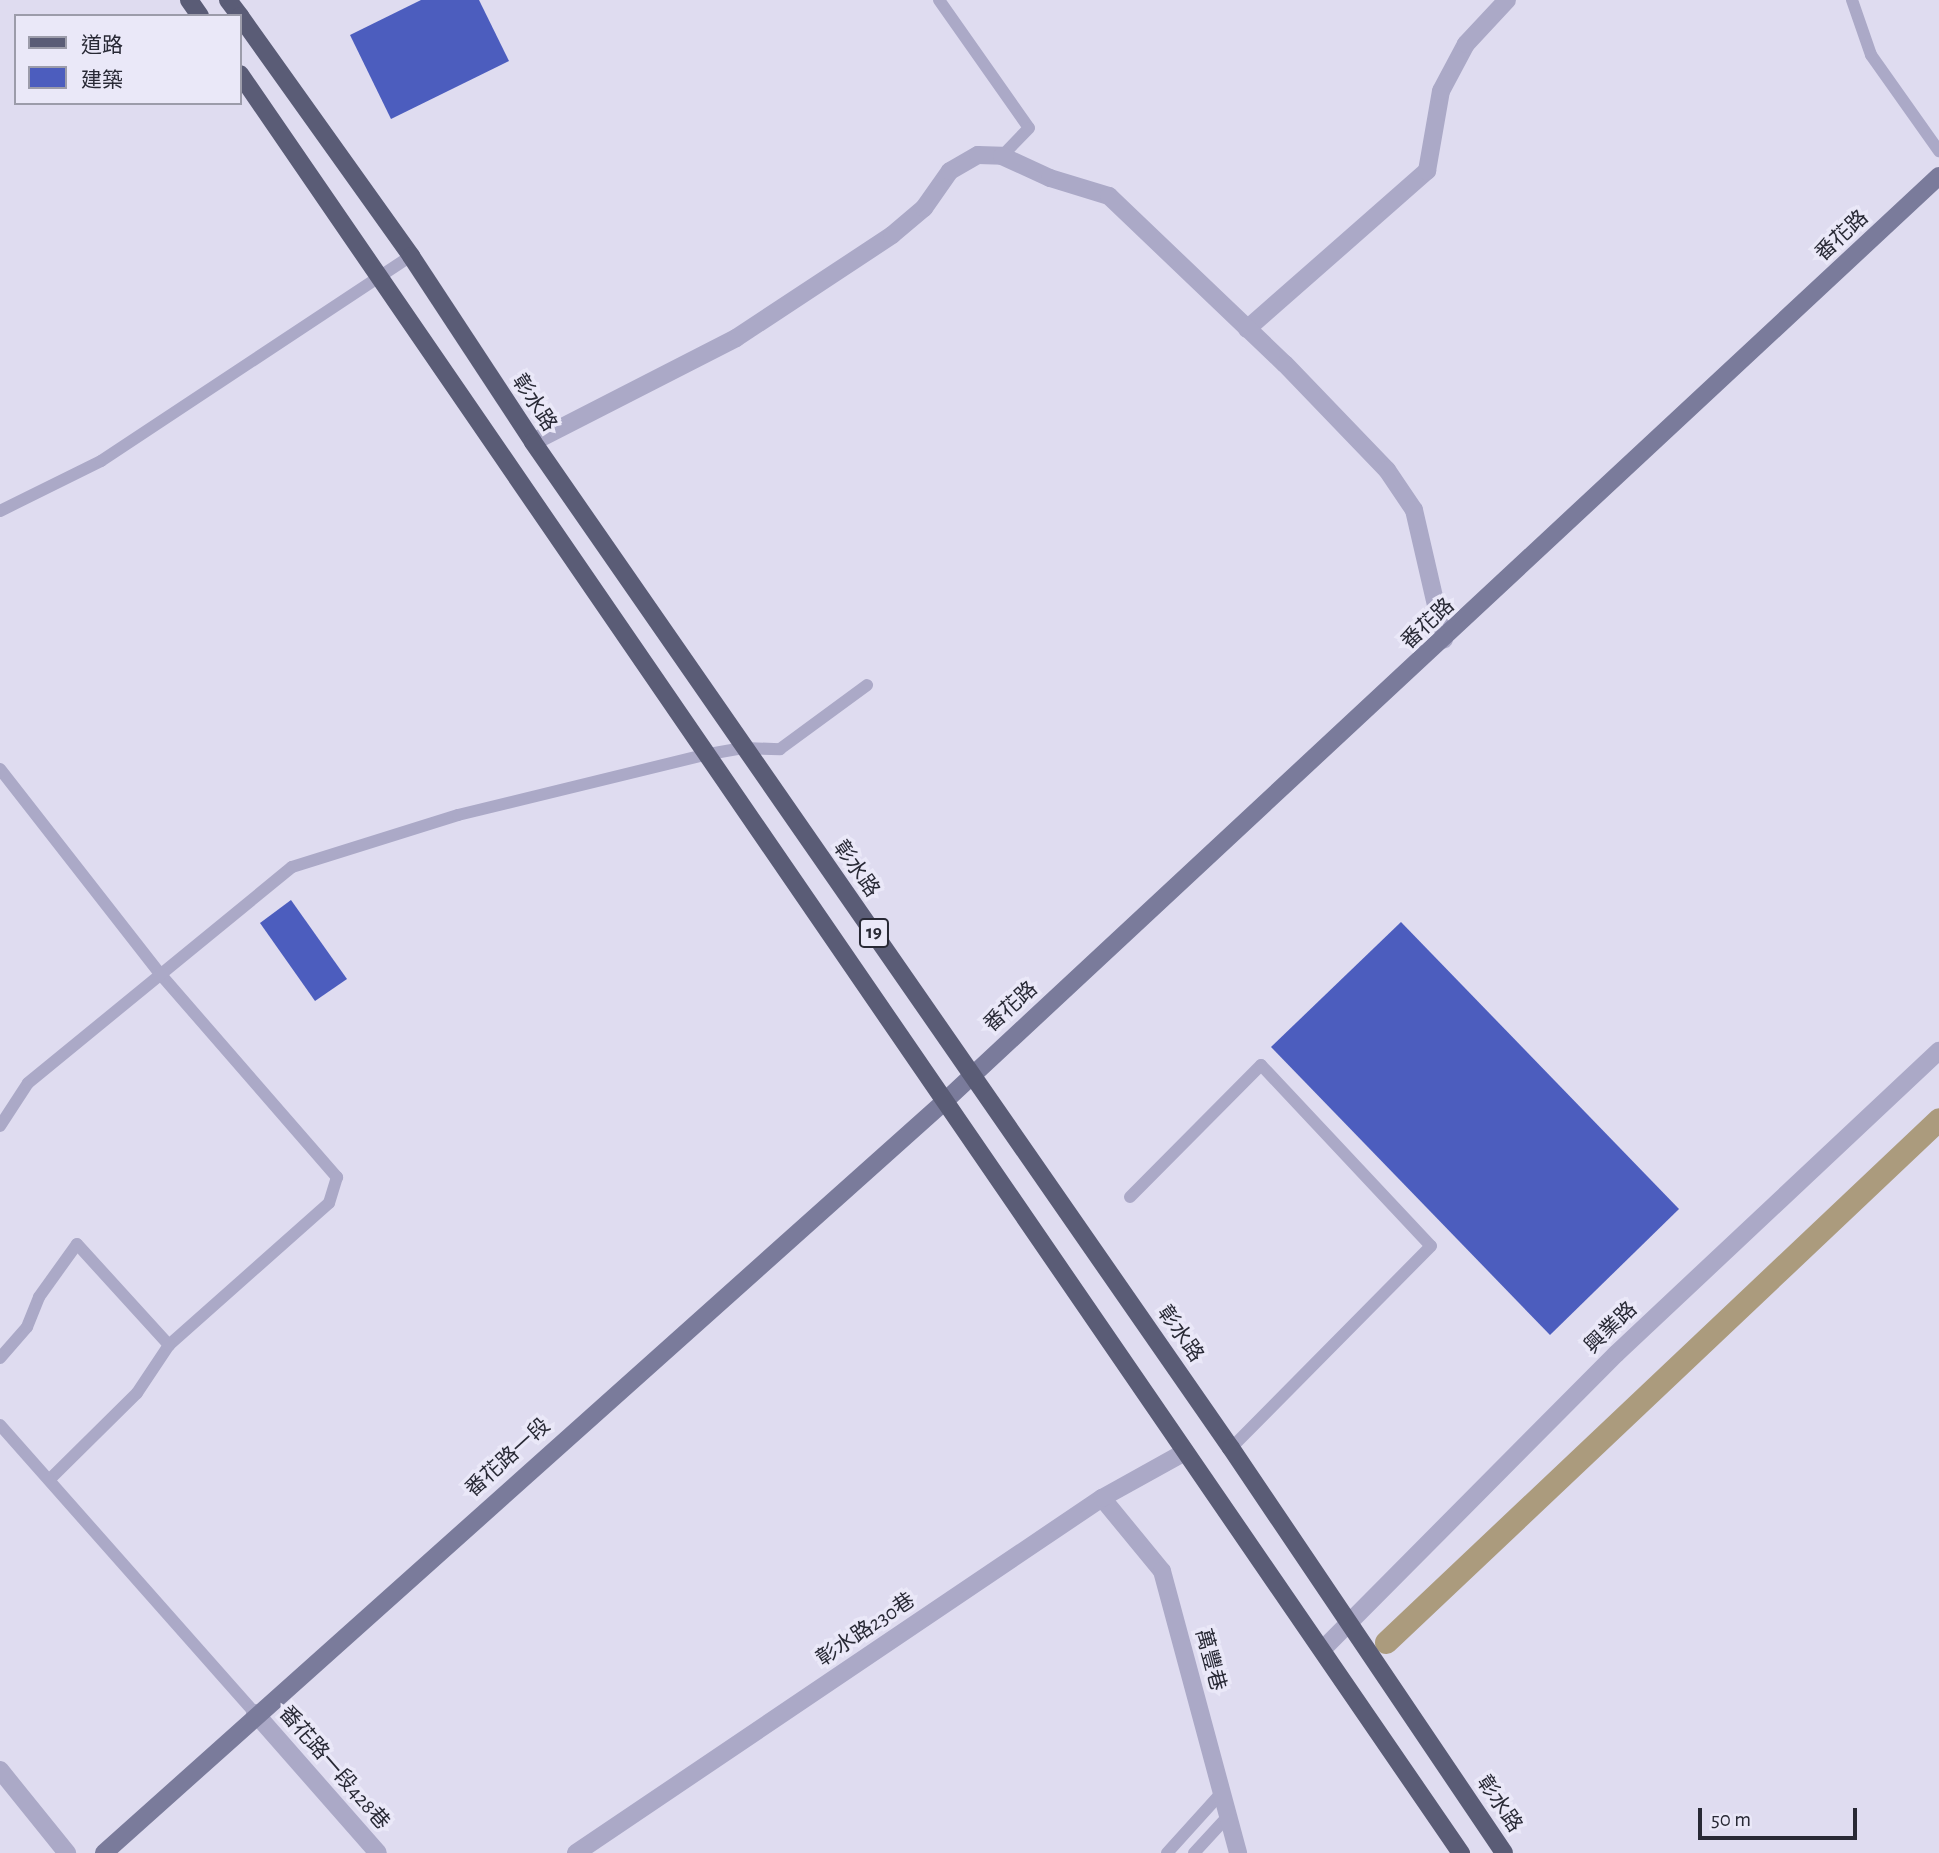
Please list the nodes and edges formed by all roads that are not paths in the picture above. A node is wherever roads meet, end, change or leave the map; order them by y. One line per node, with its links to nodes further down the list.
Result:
1 (939, 0): 7 (lane)
2 (1507, 0): 11 (street)
3 (1852, 0): 6 (lane)
4 (242, 19): 9 (main road, 彰水路 / 19)
5 (242, 77): 10 (main road, 19)
6 (1939, 151)
7 (1002, 156): 11 (street); 12 (street)
8 (1939, 176): 14 (main road, 番花路)
9 (411, 256): 10 (lane); 12 (main road, 彰水路 / 19)
10 (380, 278): 13 (lane); 17 (main road, 19)
11 (1247, 330): 14 (street)
12 (533, 442): 16 (main road, 彰水路 / 19)
13 (0, 511)
14 (1444, 640): 21 (main road, 番花路)
15 (867, 685): 16 (lane)
16 (744, 748): 17 (lane); 21 (main road, 彰水路 / 19)
17 (709, 754): 19 (lane); 22 (main road, 19)
18 (0, 769): 19 (lane)
19 (162, 976): 23 (lane); 25 (lane)
20 (1939, 1051): 32 (street, 興業路)
21 (972, 1073): 22 (main road, 番花路); 28 (main road, 彰水路 / 19)
22 (945, 1101): 29 (main road, 19); 34 (main road, 番花路一段)
23 (0, 1126)
24 (1130, 1197): 28 (lane)
25 (169, 1345): 26 (lane); 30 (lane)
26 (0, 1358)
27 (0, 1425): 30 (lane)
28 (1231, 1448): 32 (main road, 彰水路 / 19)
29 (1185, 1452): 31 (street, 彰水路230巷); 33 (main road, 19)
30 (50, 1479): 34 (lane)
31 (1102, 1498): 36 (street, 萬豐巷); 41 (street, 彰水路230巷)
32 (1351, 1623): 33 (street, 興業路); 46 (main road, 彰水路 / 19)
33 (1324, 1648): 45 (main road, 19)
34 (255, 1713): 39 (main road, 番花路一段); 40 (street, 番花路一段428巷)
35 (0, 1770): 38 (street)
36 (1223, 1791): 37 (street, 萬豐巷); 42 (lane)
37 (1228, 1816): 43 (lane); 44 (street, 萬豐巷)
38 (67, 1853)
39 (103, 1853)
40 (378, 1853)
41 (576, 1853)
42 (1167, 1853)
43 (1194, 1853)
44 (1238, 1853)
45 (1461, 1853)
46 (1504, 1853)

